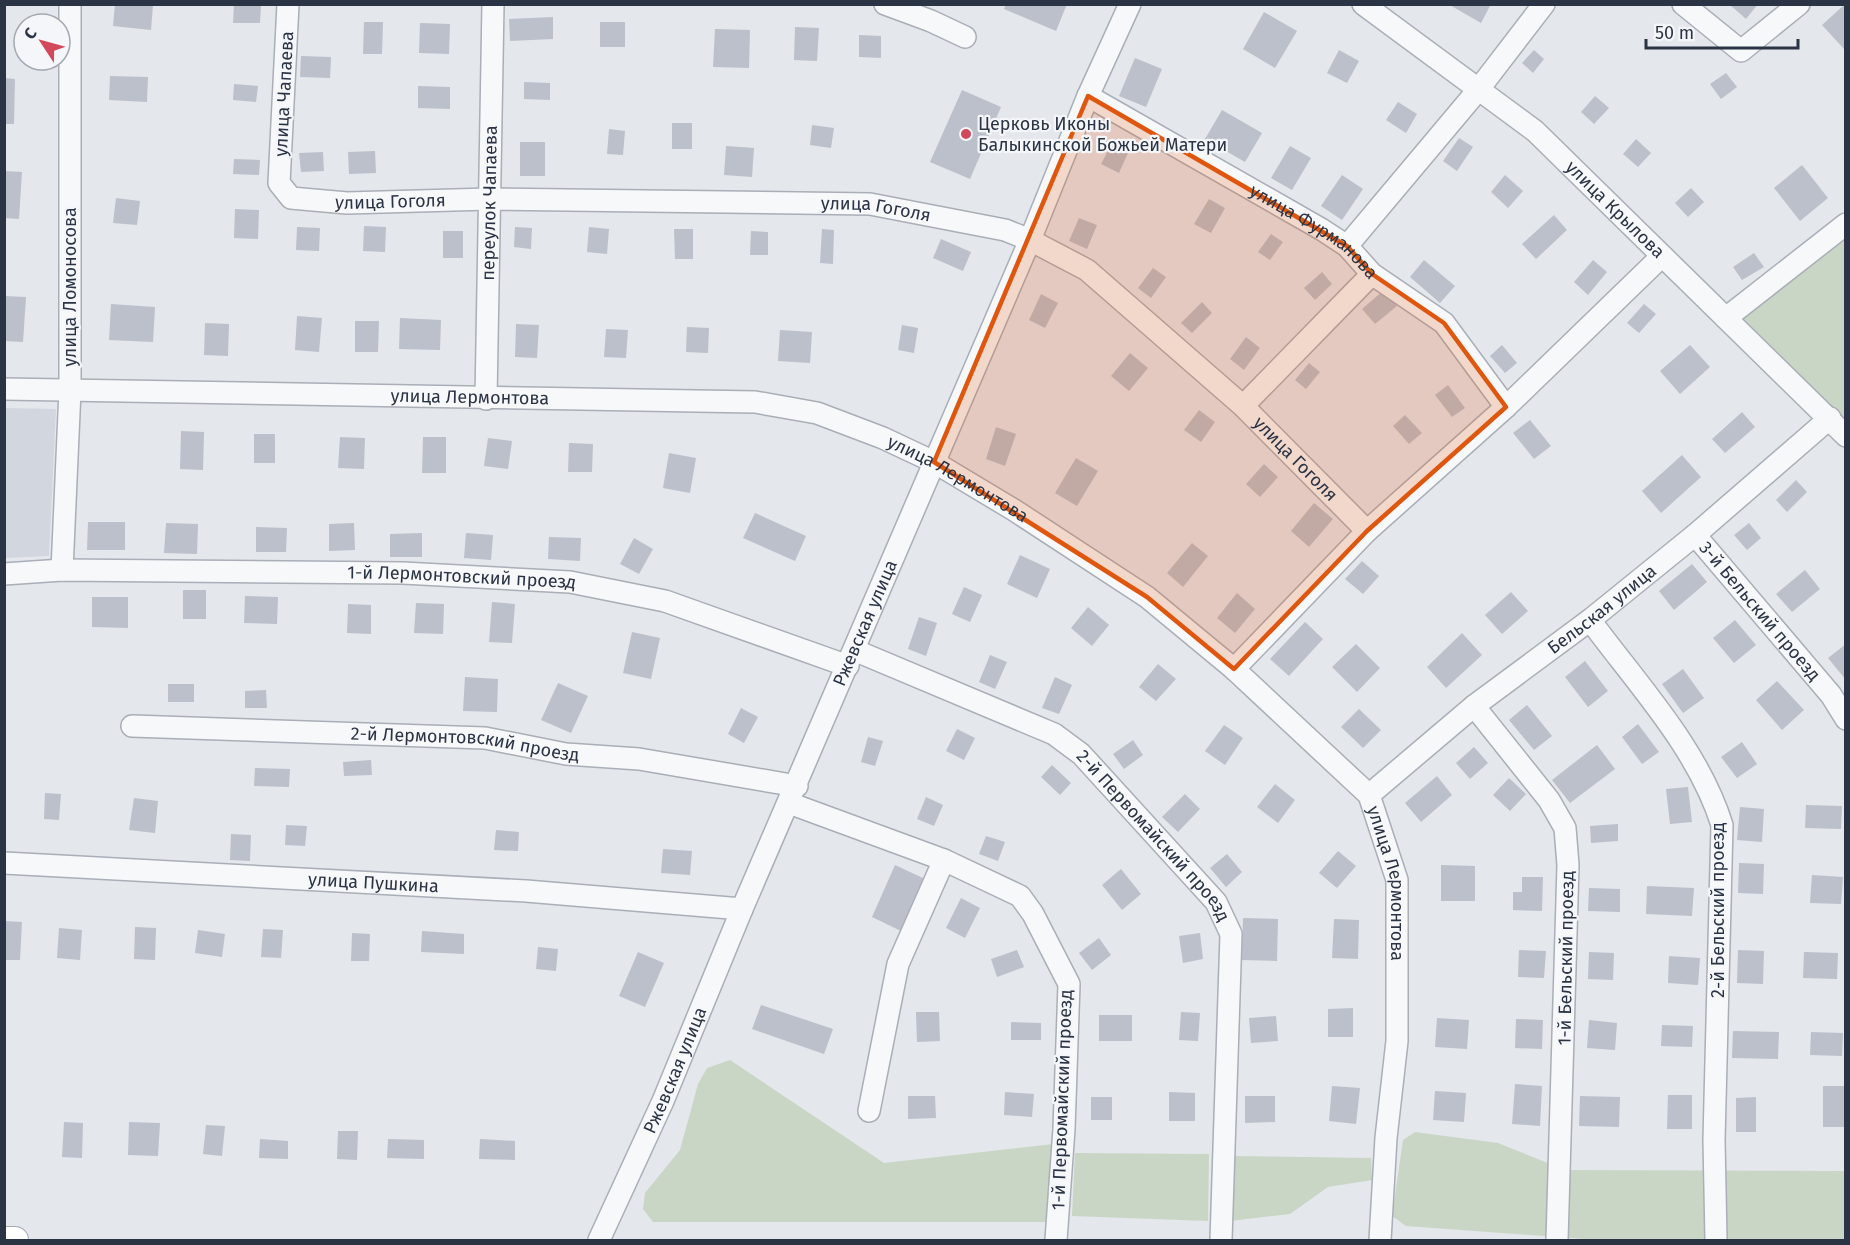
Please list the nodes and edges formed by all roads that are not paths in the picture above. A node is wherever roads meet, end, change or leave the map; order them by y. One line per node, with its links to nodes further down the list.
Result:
1 (70, 4): 22 (street, улица Ломоносова)
2 (288, 4): 13 (street, улица Чапаева)
3 (493, 4): 14 (street, переулок Чапаева)
4 (885, 4): 10 (street)
5 (1130, 4): 12 (street, Ржевская улица)
6 (1363, 4): 11 (street, улица Крылова)
7 (1544, 4): 11 (street)
8 (1683, 4): 9 (street)
9 (1799, 4)
10 (965, 37)
11 (1478, 90): 17 (street); 18 (street, улица Крылова)
12 (1088, 96): 16 (street, Ржевская улица); 17 (street, улица Фурманова)
13 (279, 183): 14 (street, улица Гоголя)
14 (489, 199): 16 (street, улица Гоголя); 23 (street, переулок Чапаева)
15 (1845, 224): 20 (street)
16 (1030, 240): 24 (street, улица Гоголя); 28 (street, Ржевская улица)
17 (1347, 246): 19 (street, улица Фурманова)
18 (1661, 257): 20 (street, улица Крылова); 25 (street)
19 (1372, 274): 24 (street); 25 (street, улица Фурманова)
20 (1726, 318): 26 (street, улица Крылова)
21 (4, 389): 22 (street, улица Лермонтова)
22 (70, 390): 23 (street, улица Лермонтова); 31 (street, улица Ломоносова)
23 (486, 399): 28 (street, улица Лермонтова)
24 (1243, 406): 29 (street, улица Гоголя)
25 (1506, 407): 29 (street)
26 (1830, 418): 27 (street, улица Крылова); 30 (street, Бельская улица)
27 (1845, 436)
28 (934, 462): 34 (street, Ржевская улица); 35 (street, улица Лермонтова)
29 (1367, 531): 35 (street)
30 (1695, 535): 33 (street, Бельская улица); 37 (street, 3-й Бельский проезд)
31 (62, 570): 32 (street, 1-й Лермонтовский проезд); 34 (street, 1-й Лермонтовский проезд)
32 (4, 574)
33 (1590, 620): 36 (street, Бельская улица); 52 (street, 2-й Бельский проезд)
34 (851, 658): 39 (street, Ржевская улица); 49 (street, 2-й Первомайский проезд)
35 (1234, 669): 40 (street, улица Лермонтова)
36 (1474, 706): 40 (street, Бельская улица); 51 (street, 1-й Бельский проезд)
37 (1845, 719)
38 (132, 726): 39 (street, 2-й Лермонтовский проезд)
39 (793, 794): 41 (street, 1-й Первомайский проезд); 43 (street, Ржевская улица)
40 (1369, 795): 50 (street, улица Лермонтова)
41 (944, 860): 44 (street); 48 (street, 1-й Первомайский проезд)
42 (4, 863): 43 (street, улица Пушкина)
43 (742, 909): 47 (street, Ржевская улица)
44 (869, 1111)
45 (4, 1240): 46 (main road)
46 (15, 1240)
47 (599, 1240)
48 (1056, 1240)
49 (1221, 1240)
50 (1380, 1240)
51 (1557, 1240)
52 (1716, 1240)

